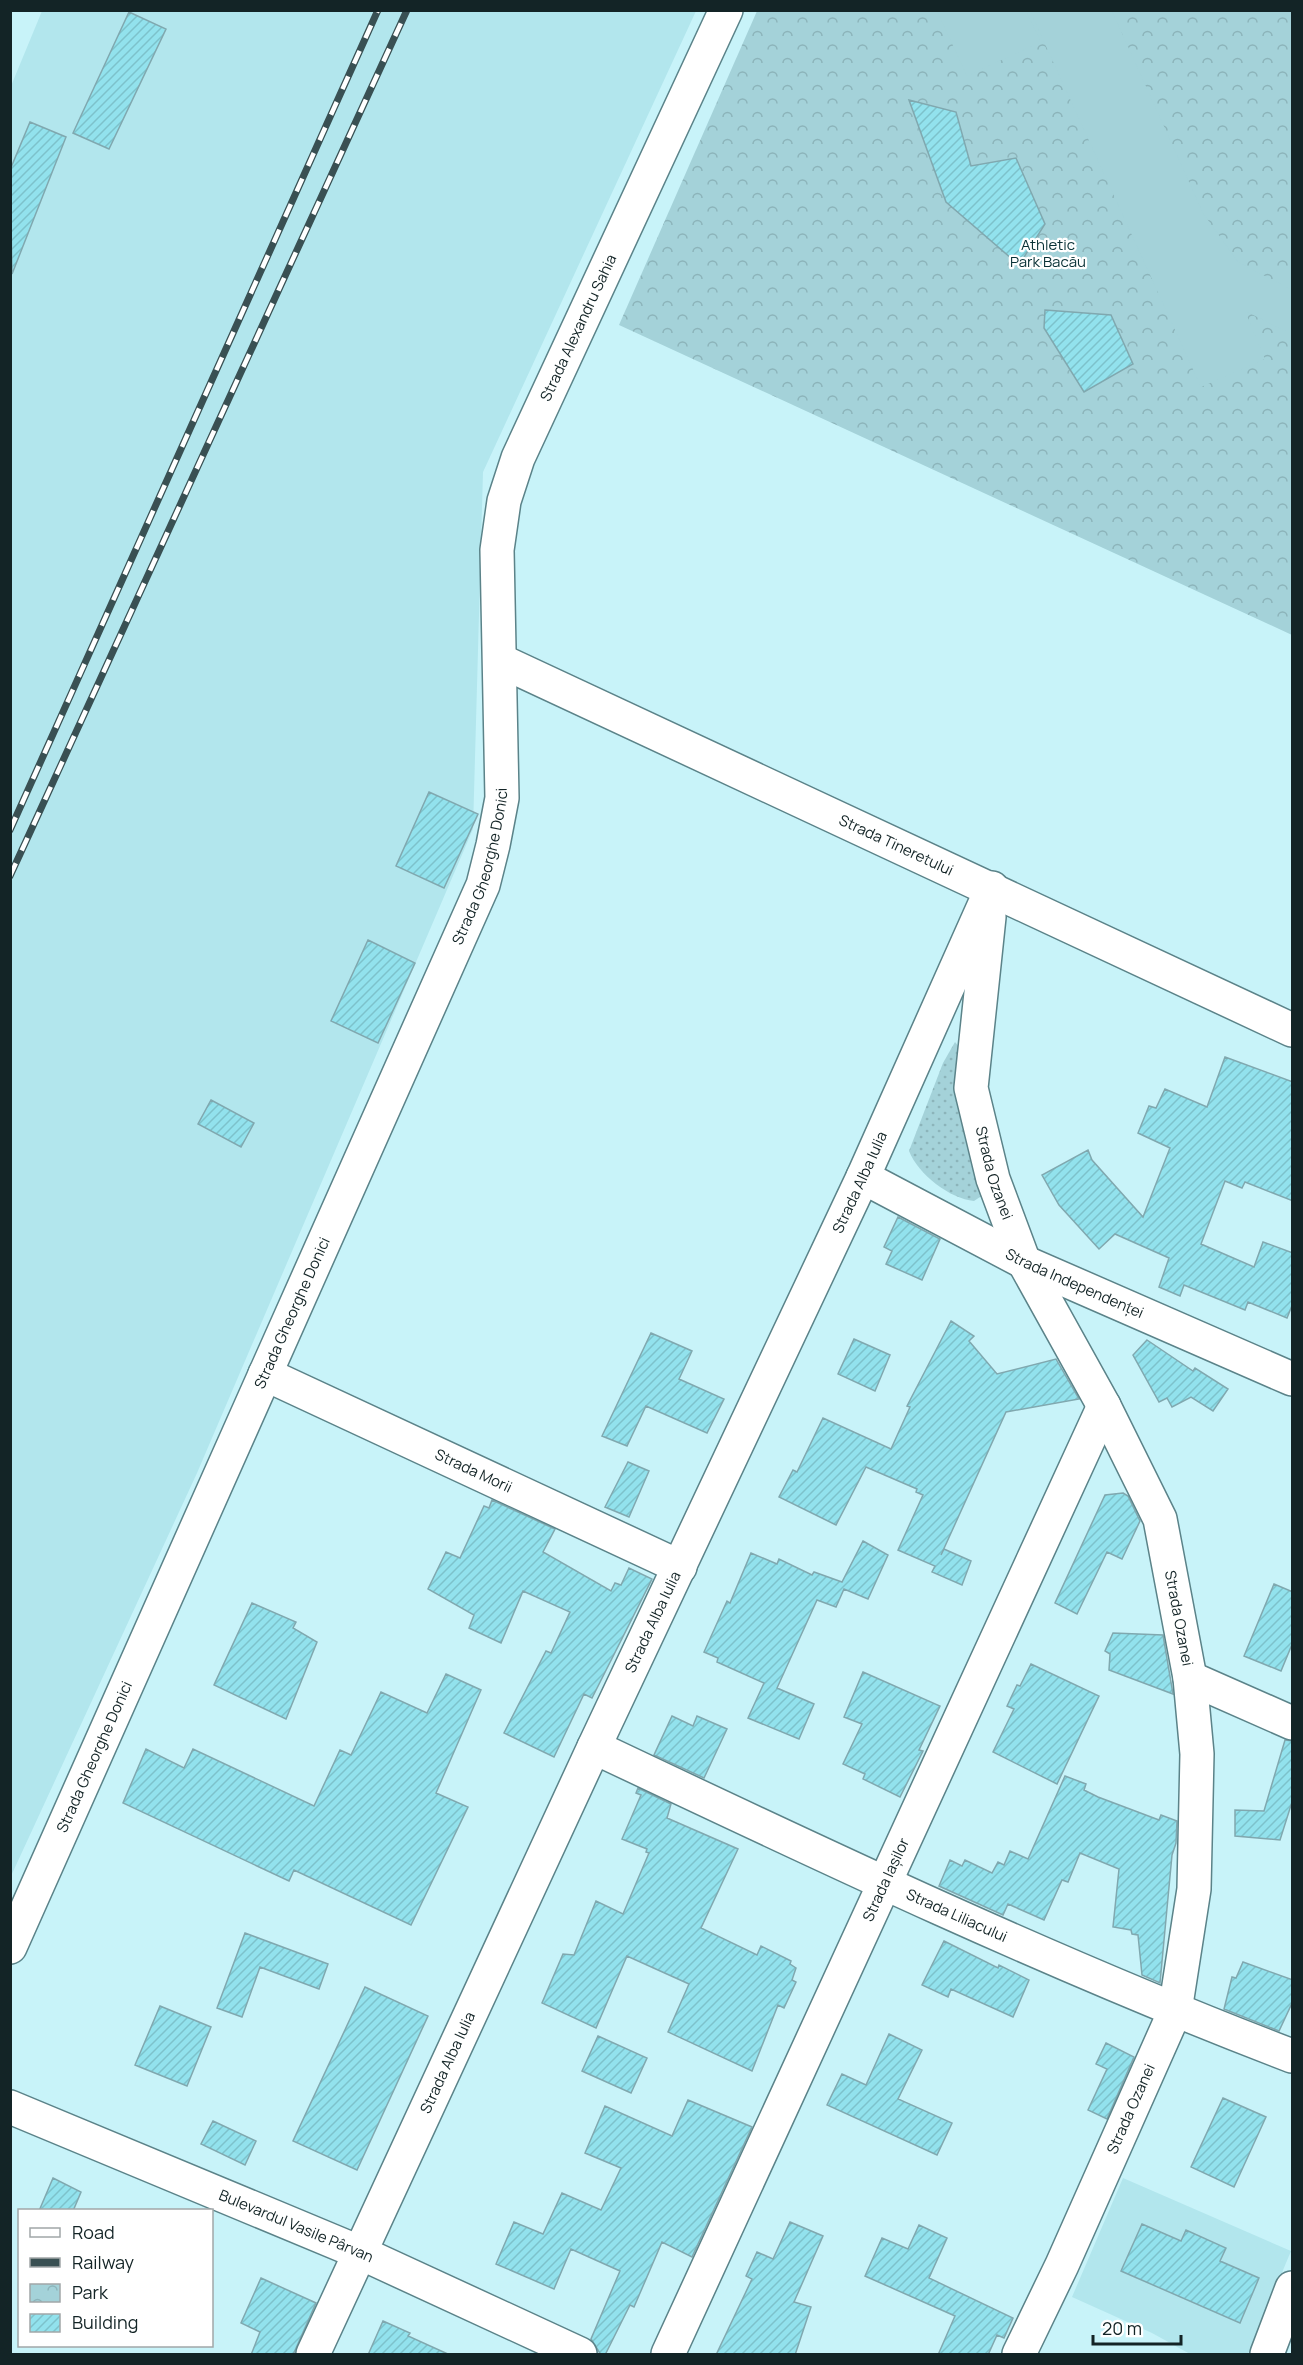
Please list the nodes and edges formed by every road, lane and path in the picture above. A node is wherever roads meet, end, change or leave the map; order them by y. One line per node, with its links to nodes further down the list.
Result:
1 (726, 10): 2 (street, Strada Alexandru Sahia)
2 (501, 661): 3 (street, Strada Tineretului); 7 (street, Strada Gheorghe Donici)
3 (992, 888): 4 (street, Strada Tineretului); 5 (street, Strada Alba Iulia); 6 (street, Strada Ozanei)
4 (1293, 1030)
5 (863, 1177): 6 (street, Strada Independenței); 10 (street, Strada Alba Iulia)
6 (1024, 1262): 8 (street, Strada Independenței); 9 (street, Strada Ozanei)
7 (265, 1374): 10 (street, Strada Morii); 15 (street, Strada Gheorghe Donici)
8 (1293, 1379)
9 (1104, 1406): 11 (street, Strada Ozanei); 14 (street, Strada Iașilor)
10 (680, 1567): 13 (street, Strada Alba Iulia)
11 (1190, 1678): 12 (street); 16 (street, Strada Ozanei)
12 (1293, 1723)
13 (594, 1747): 14 (street, Strada Liliacului); 19 (street, Strada Alba Iulia)
14 (885, 1885): 16 (street, Strada Liliacului); 23 (street, Strada Iașilor)
15 (10, 1947)
16 (1175, 2011): 17 (street, Strada Liliacului); 24 (street, Strada Ozanei)
17 (1293, 2056)
18 (10, 2107): 19 (street, Bulevardul Vasile Pârvan)
19 (361, 2253): 21 (street, Strada Alba Iulia); 22 (street, Bulevardul Vasile Pârvan)
20 (1293, 2288): 25 (street)
21 (313, 2355)
22 (580, 2355)
23 (668, 2355)
24 (1019, 2355)
25 (1267, 2355)

